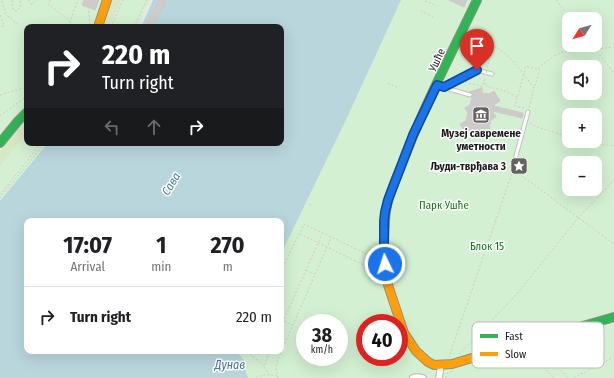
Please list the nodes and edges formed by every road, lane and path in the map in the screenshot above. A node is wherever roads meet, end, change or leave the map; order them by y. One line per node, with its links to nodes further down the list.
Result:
1 (12, 0): 2 (path)
2 (20, 0)
3 (28, 0): 4 (path)
4 (36, 0)
5 (50, 0): 20 (path)
6 (78, 0): 20 (path)
7 (106, 0): 23 (street)
8 (123, 0): 24 (path)
9 (147, 0): 25 (path)
10 (477, 0): 28 (street, Ушће)
11 (556, 0): 17 (path)
12 (425, 1): 14 (path)
13 (2, 2): 26 (path)
14 (437, 6)
15 (88, 7): 22 (path)
16 (421, 11): 19 (path)
17 (565, 12)
18 (0, 15): 27 (path)
19 (433, 17)
20 (70, 21): 21 (path)
21 (70, 24)
22 (90, 24)
23 (99, 24)
24 (112, 24)
25 (135, 24)
26 (19, 25)
27 (0, 27)
28 (462, 31): 29 (path); 42 (street, Ушће)
29 (494, 46): 35 (path, bridge); 38 (path)
30 (614, 47): 31 (path)
31 (602, 49)
32 (562, 52): 34 (path)
33 (598, 52): 36 (path)
34 (537, 69): 38 (path); 46 (path)
35 (486, 73)
36 (614, 73)
37 (492, 74): 42 (lane)
38 (523, 74): 46 (path); 49 (path)
39 (485, 76): 41 (path)
40 (388, 83): 45 (path)
41 (484, 83): 43 (path); 49 (path)
42 (441, 86): 48 (lane); 75 (street, Ушће)
43 (481, 86)
44 (24, 88): 47 (path)
45 (399, 88)
46 (534, 88): 49 (path)
47 (0, 95)
48 (470, 95)
49 (517, 97)
50 (24, 98): 53 (path)
51 (528, 112): 54 (lane)
52 (24, 115): 56 (street)
53 (0, 116)
54 (526, 121): 55 (path); 61 (lane)
55 (562, 135)
56 (0, 143)
57 (602, 144): 60 (path)
58 (40, 146): 64 (path)
59 (43, 146): 65 (path)
60 (614, 146)
61 (514, 163): 62 (path)
62 (513, 170): 68 (path); 90 (path)
63 (614, 180): 68 (path)
64 (0, 195)
65 (0, 198)
66 (309, 204): 67 (path)
67 (312, 206)
68 (578, 218): 73 (path); 82 (path)
69 (322, 233): 70 (path); 71 (path); 72 (path)
70 (299, 234): 72 (path); 76 (path)
71 (332, 238): 74 (path); 75 (path)
72 (318, 243): 74 (path); 77 (path)
73 (614, 244)
74 (327, 247): 78 (path); 79 (path)
75 (385, 264): 79 (street, Ушће)
76 (284, 265)
77 (306, 270): 78 (path); 81 (path)
78 (315, 274): 84 (path)
79 (387, 276): 95 (street, Ушће)
80 (614, 316): 83 (street)
81 (284, 321): 84 (path)
82 (490, 322)
83 (594, 322)
84 (293, 325): 86 (path)
85 (472, 341): 91 (path)
86 (284, 345)
87 (250, 354): 96 (path)
88 (269, 354): 96 (path)
89 (280, 354): 102 (path)
90 (449, 357)
91 (456, 357)
92 (614, 357): 94 (path)
93 (472, 358): 95 (street)
94 (604, 362)
95 (441, 365): 107 (street)
96 (264, 366): 101 (path)
97 (544, 368): 109 (path)
98 (559, 368): 110 (path)
99 (593, 368): 111 (path)
100 (447, 373): 108 (path)
101 (269, 374): 102 (path); 103 (path)
102 (277, 376): 104 (path)
103 (256, 378)
104 (278, 378)
105 (413, 378): 106 (street)
106 (423, 378)
107 (439, 378)
108 (446, 378)
109 (554, 378)
110 (568, 378)
111 (574, 378)

